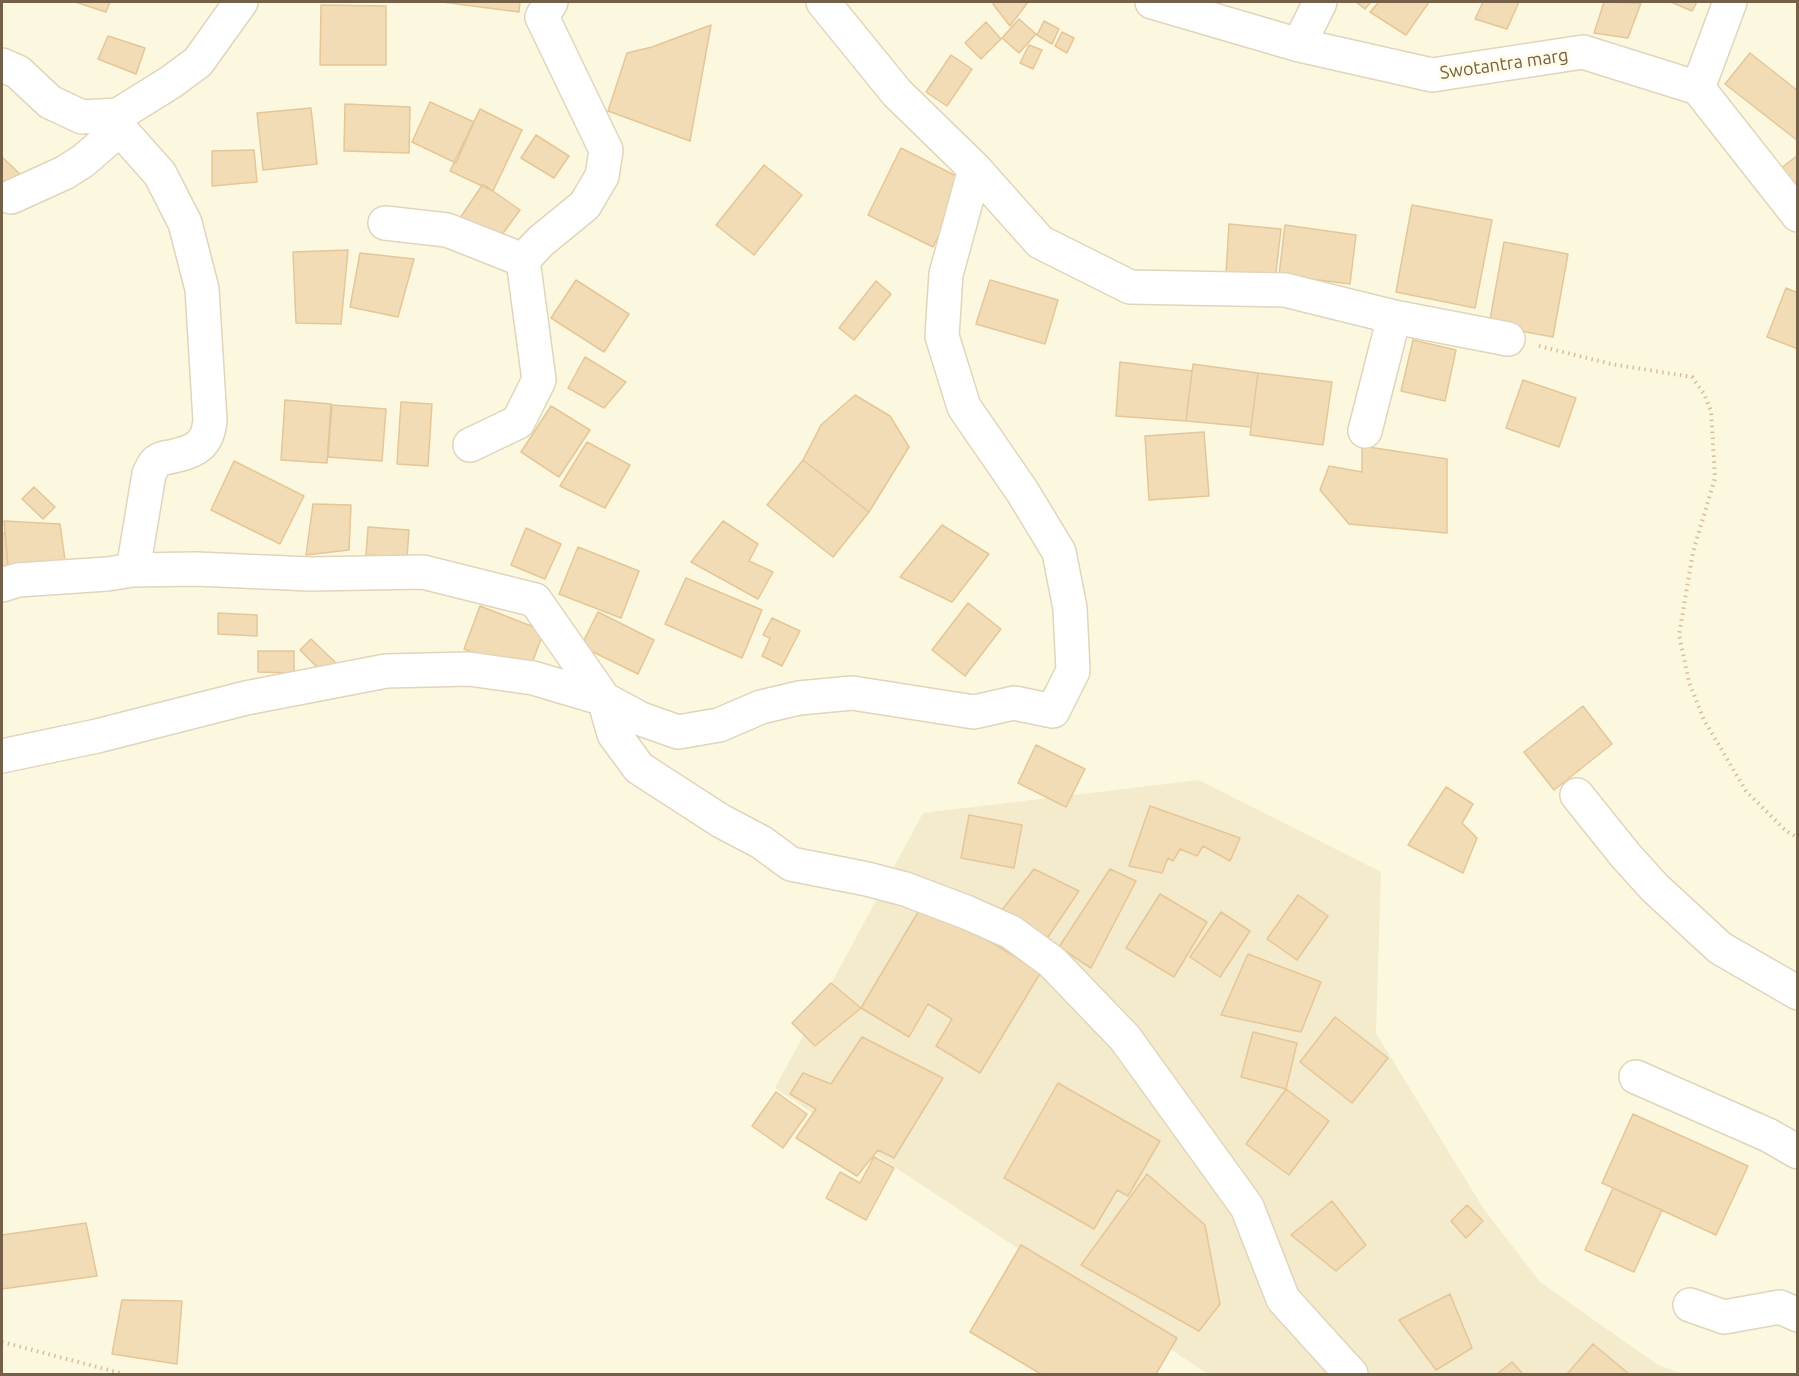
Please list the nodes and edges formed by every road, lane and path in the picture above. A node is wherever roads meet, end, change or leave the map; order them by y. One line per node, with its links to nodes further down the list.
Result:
1 (241, 2): 10 (street)
2 (551, 2): 15 (street)
3 (823, 2): 11 (street)
4 (1152, 2): 7 (street, Swotantra marg)
5 (1320, 2): 7 (street)
6 (1730, 2): 9 (street)
7 (1299, 45): 9 (street, Swotantra marg)
8 (2, 65): 10 (street)
9 (1698, 88): 13 (street)
10 (119, 122): 12 (street); 20 (street)
11 (975, 169): 16 (street); 22 (street)
12 (11, 197)
13 (1797, 215)
14 (385, 223): 15 (street)
15 (523, 260): 19 (street)
16 (1394, 317): 17 (street); 18 (street)
17 (1508, 339): 25 (path)
18 (1365, 431)
19 (470, 445)
20 (133, 570): 21 (street); 22 (street)
21 (2, 585)
22 (604, 699): 23 (street); 33 (street)
23 (2, 756)
24 (1577, 795): 26 (street)
25 (1797, 838)
26 (1797, 993)
27 (1636, 1077): 28 (street)
28 (1797, 1152)
29 (1690, 1305): 30 (street)
30 (1797, 1315)
31 (2, 1342): 32 (path)
32 (124, 1374)
33 (1351, 1374)

